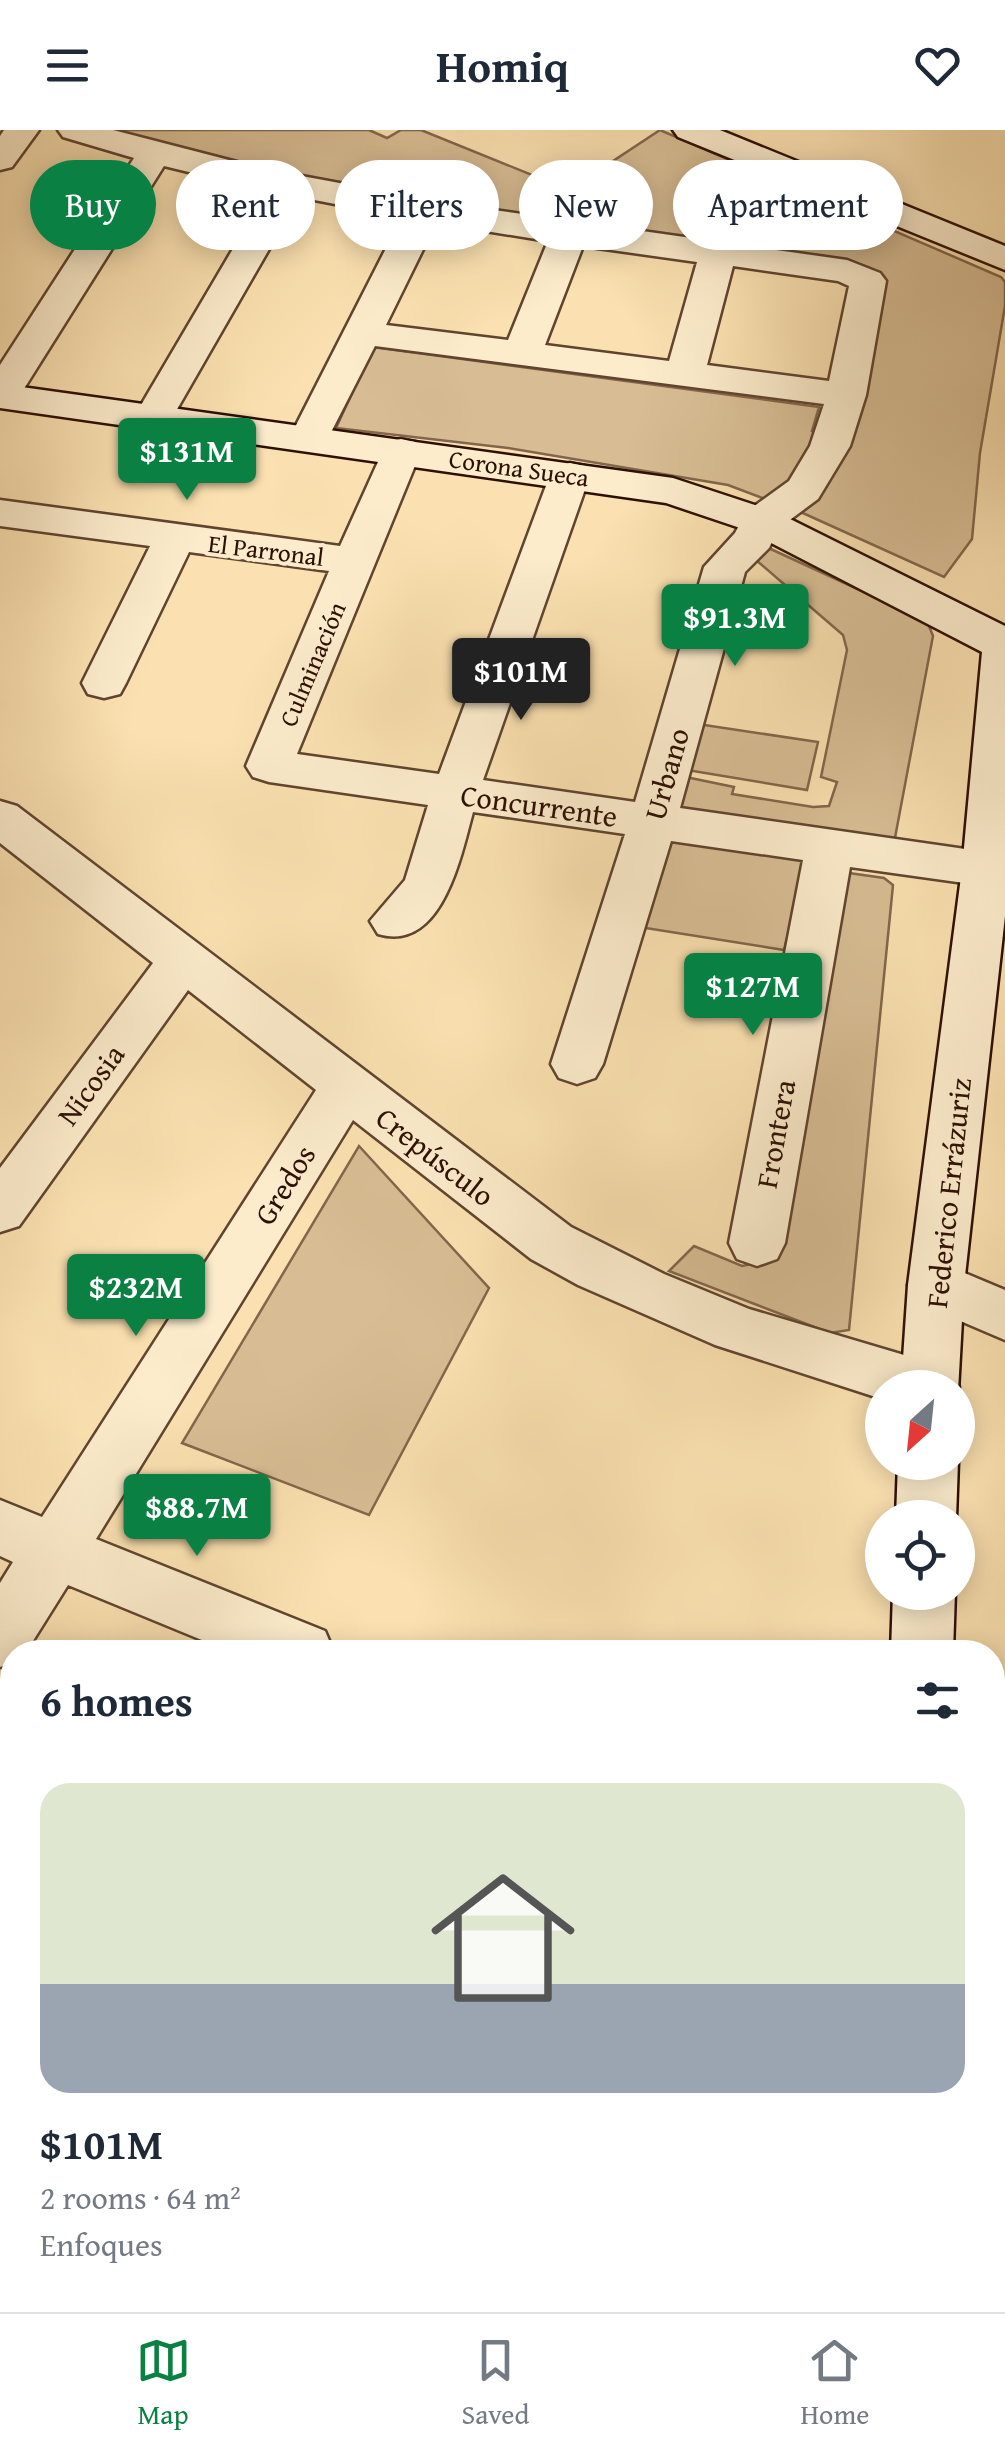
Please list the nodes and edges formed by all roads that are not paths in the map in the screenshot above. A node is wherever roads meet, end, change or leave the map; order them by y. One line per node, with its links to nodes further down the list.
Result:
1 (22, 130): 6 (street)
2 (75, 130): 5 (street)
3 (690, 130): 14 (street)
4 (745, 130): 8 (street)
5 (154, 154): 7 (street); 19 (street)
6 (0, 160)
7 (181, 160)
8 (1005, 236)
9 (653, 243): 13 (street)
10 (251, 250): 20 (street)
11 (404, 250): 15 (street)
12 (563, 250): 16 (street)
13 (718, 253): 17 (street); 18 (street, Urbano)
14 (1005, 259)
15 (362, 333): 16 (street); 21 (street)
16 (522, 354): 17 (street)
17 (684, 374): 18 (street)
18 (846, 395): 25 (street, Urbano)
19 (0, 396): 20 (street, Corona Sueca)
20 (154, 417): 21 (street, Corona Sueca)
21 (309, 439): 22 (street, Corona Sueca)
22 (400, 452): 23 (street, Corona Sueca); 27 (street, Culminación)
23 (570, 475): 25 (street, Corona Sueca); 31 (street)
24 (2, 517): 26 (street, El Parronal)
25 (761, 522): 28 (street, Corona Sueca); 32 (street, Urbano)
26 (175, 538): 27 (street, El Parronal); 29 (street)
27 (354, 561): 30 (street, Culminación)
28 (1005, 644): 35 (street, Federico Errázuriz)
29 (104, 683)
30 (269, 766): 31 (street, Concurrente)
31 (455, 794): 32 (street, Concurrente); 36 (street)
32 (653, 822): 34 (street, Concurrente); 38 (street, Urbano)
33 (10, 845): 37 (street, Crepúsculo)
34 (830, 848): 35 (street, Concurrente); 41 (street, Frontera)
35 (986, 869): 42 (street, Federico Errázuriz)
36 (396, 921)
37 (182, 960): 39 (street, Crepúsculo); 40 (street, Nicosia)
38 (577, 1064)
39 (346, 1088): 44 (street, Crepúsculo); 46 (street, Gredos)
40 (0, 1210)
41 (757, 1243)
42 (936, 1285): 43 (street); 45 (street, Federico Errázuriz)
43 (1005, 1316)
44 (870, 1370)
45 (931, 1370)
46 (28, 1539): 48 (street, Gredos); 49 (street)
47 (923, 1610): 50 (street)
48 (0, 1638)
49 (273, 1640)
50 (922, 1640)

